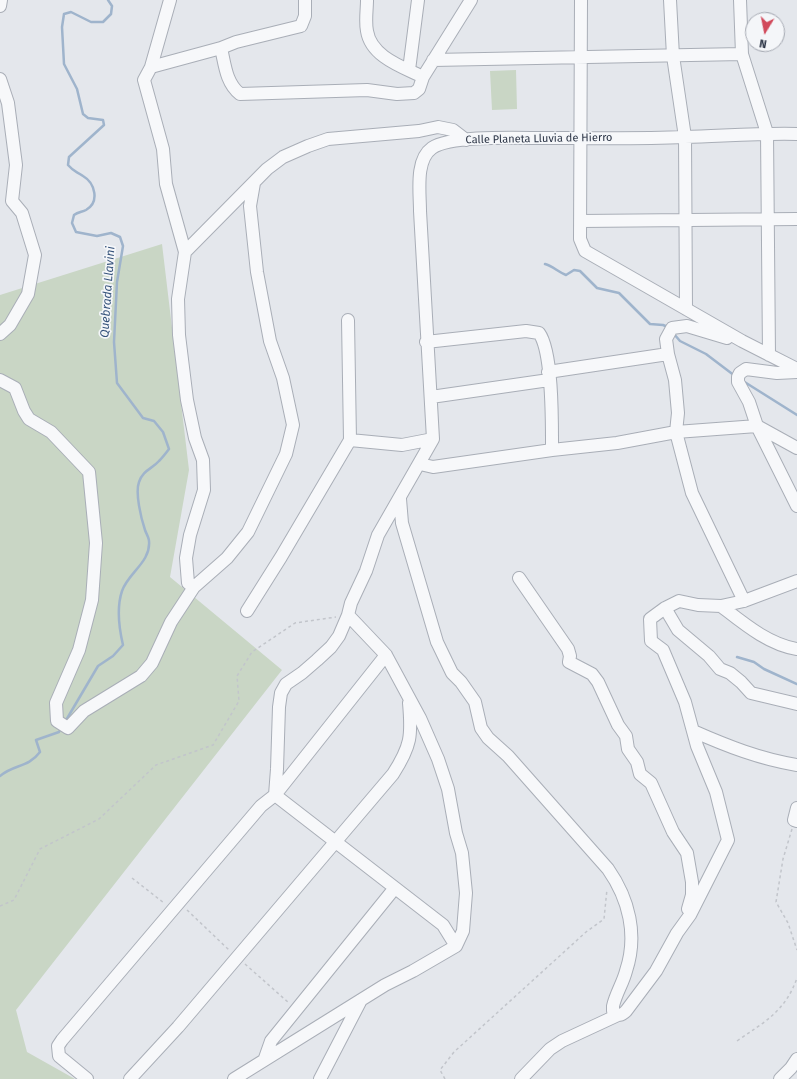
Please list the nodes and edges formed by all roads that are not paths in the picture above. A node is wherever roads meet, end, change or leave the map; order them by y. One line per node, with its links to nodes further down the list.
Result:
1 (1, 0): 10 (street)
2 (170, 0): 16 (street)
3 (305, 0): 11 (street)
4 (367, 0): 17 (street)
5 (418, 0): 17 (street)
6 (471, 0): 15 (street)
7 (581, 0): 14 (street)
8 (670, 0): 13 (street)
9 (740, 0): 12 (street)
10 (0, 6)
11 (221, 48): 16 (street); 18 (street)
12 (742, 54): 13 (street); 20 (street)
13 (673, 56): 14 (street); 22 (street)
14 (582, 57): 15 (street); 23 (street)
15 (433, 60): 18 (street)
16 (151, 67): 30 (street)
17 (410, 70): 18 (street)
18 (423, 78)
19 (0, 79): 33 (street)
20 (767, 133): 21 (street, Calle Planeta Lluvia de Hierro); 22 (street, Calle Planeta Lluvia de Hierro); 26 (street)
21 (797, 134)
22 (685, 137): 23 (street, Calle Planeta Lluvia de Hierro); 28 (street)
23 (582, 138): 24 (street, Calle Planeta Lluvia de Hierro); 29 (street)
24 (466, 140): 25 (street); 35 (street, Calle Planeta Lluvia de Hierro)
25 (254, 183): 30 (street); 54 (street)
26 (767, 219): 27 (street); 28 (street); 37 (street)
27 (797, 219)
28 (686, 220): 29 (street); 31 (street)
29 (580, 221): 31 (street)
30 (185, 252): 54 (street)
31 (686, 309): 34 (street)
32 (348, 320): 46 (street)
33 (0, 334)
34 (742, 341): 36 (street); 37 (street)
35 (426, 342): 40 (street); 42 (street, Calle Planeta Lluvia de Hierro)
36 (668, 354): 40 (street); 44 (street)
37 (769, 355): 38 (street)
38 (797, 369)
39 (797, 372): 43 (street)
40 (549, 376): 42 (street); 48 (street)
41 (0, 380): 54 (street)
42 (431, 397): 45 (street, Calle Planeta Lluvia de Hierro)
43 (757, 426): 44 (street); 47 (street); 51 (street)
44 (676, 432): 48 (street); 55 (street)
45 (433, 439): 46 (street); 49 (street)
46 (350, 440): 58 (street)
47 (797, 448)
48 (552, 450): 49 (street)
49 (420, 464): 50 (street)
50 (400, 499): 59 (street); 74 (street)
51 (797, 506)
52 (520, 578): 71 (street)
53 (797, 581): 55 (street)
54 (194, 587)
55 (744, 601): 56 (street)
56 (721, 606): 57 (street); 60 (street)
57 (665, 608): 63 (street); 64 (street)
58 (247, 611)
59 (348, 615): 61 (street); 66 (street)
60 (797, 649)
61 (386, 655): 62 (street); 66 (street)
62 (409, 698): 69 (street); 72 (street)
63 (797, 704)
64 (693, 731): 65 (street); 71 (street)
65 (797, 765)
66 (275, 795): 69 (street); 77 (street)
67 (797, 808): 68 (street)
68 (796, 820)
69 (334, 842): 70 (street); 78 (street)
70 (394, 889): 72 (street); 75 (street)
71 (681, 927): 74 (street)
72 (456, 946): 73 (street)
73 (362, 999): 75 (street); 80 (street)
74 (618, 1015): 81 (street)
75 (265, 1058): 79 (street)
76 (797, 1058): 82 (street)
77 (87, 1079)
78 (130, 1079)
79 (234, 1079)
80 (320, 1079)
81 (521, 1079)
82 (780, 1079)

